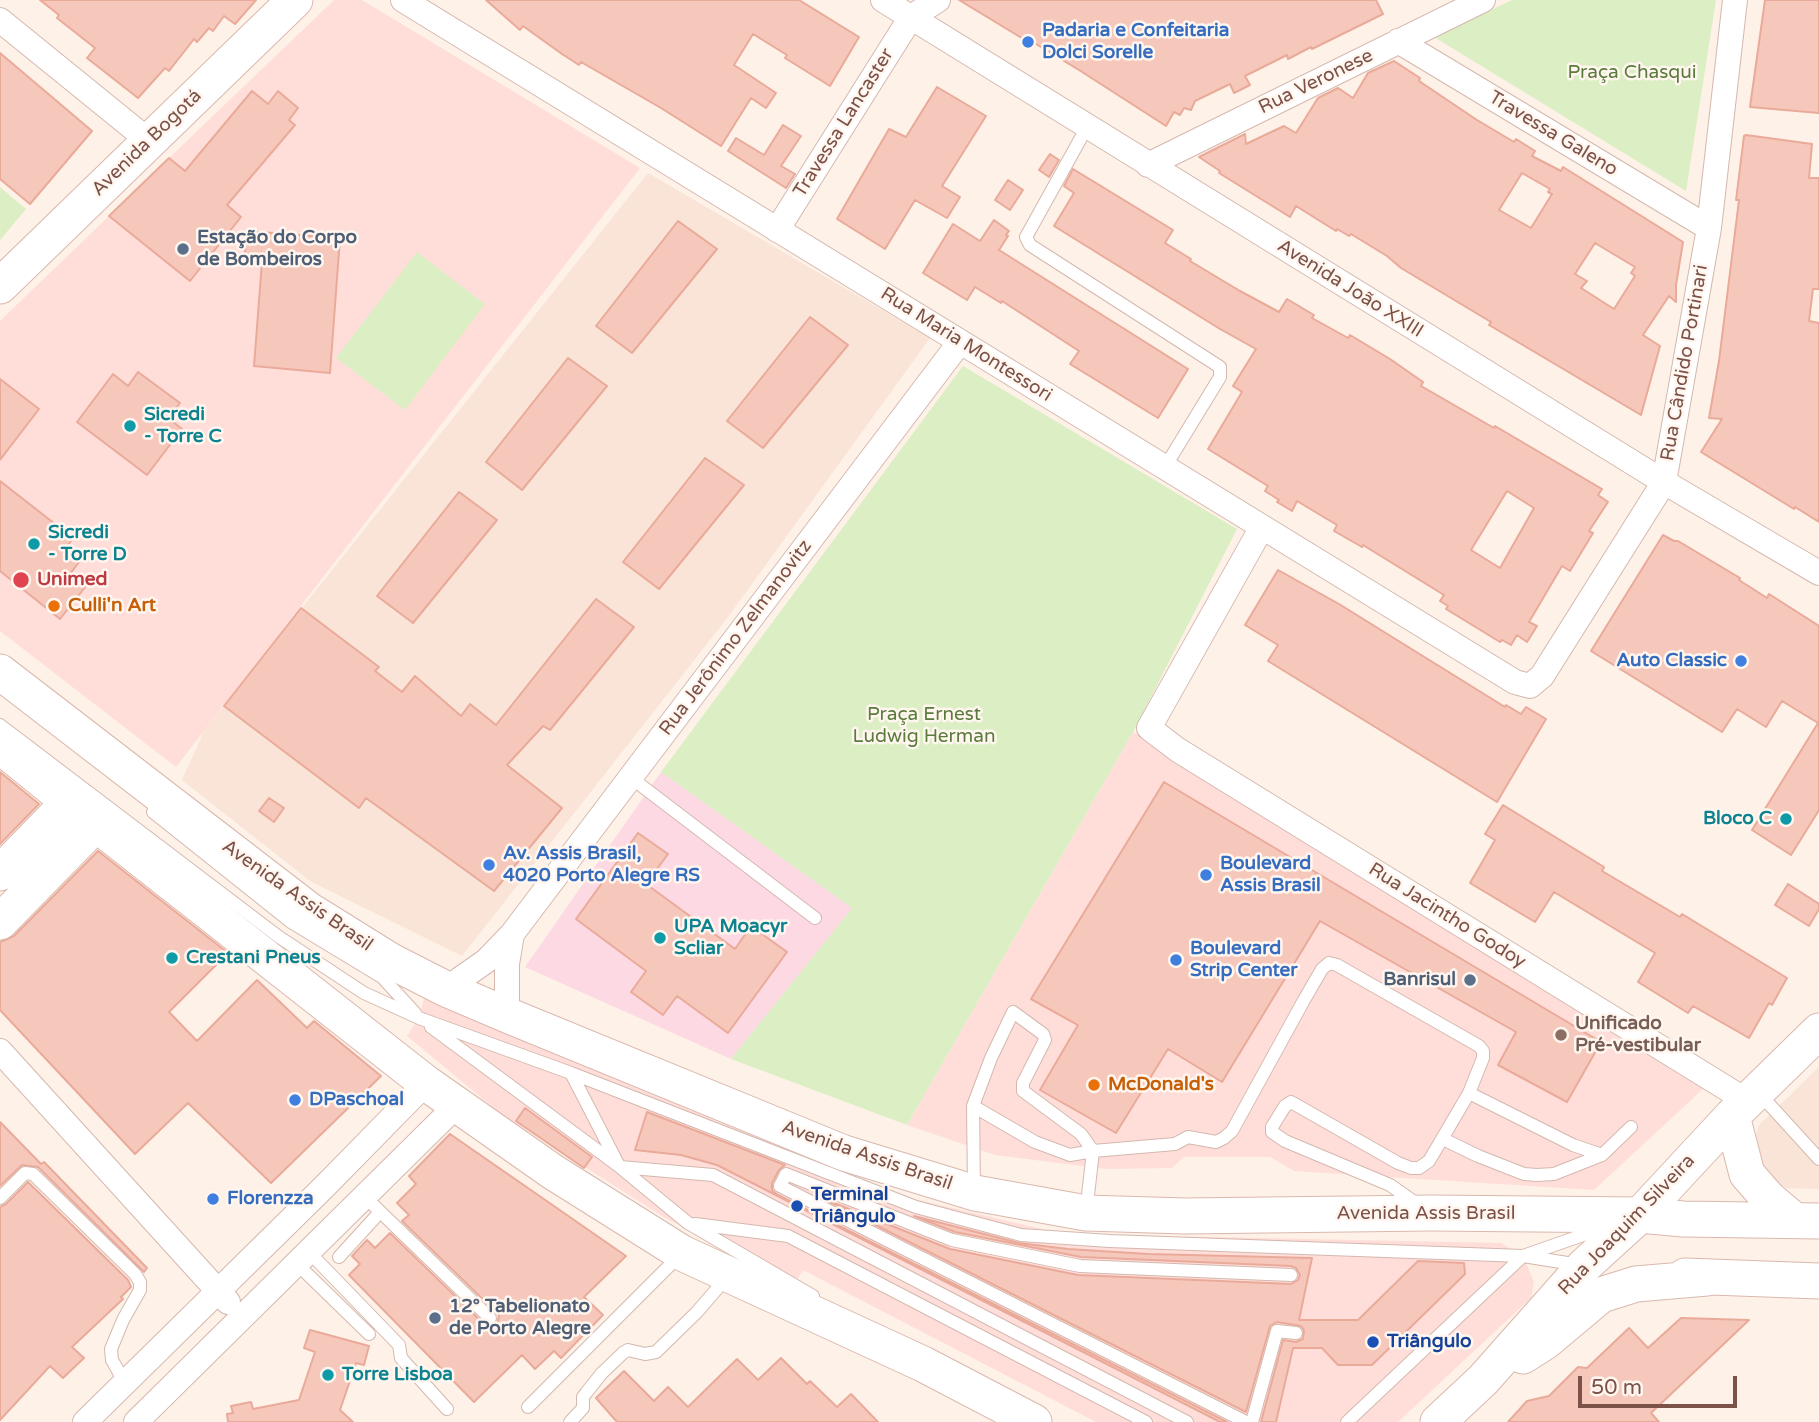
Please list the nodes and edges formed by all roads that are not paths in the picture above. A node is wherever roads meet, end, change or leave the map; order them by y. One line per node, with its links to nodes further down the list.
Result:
1 (295, 0): 11 (main road, Avenida Bogotá)
2 (403, 0): 14 (street, Rua Maria Montessori)
3 (883, 0): 7 (street, Avenida João XXIII)
4 (939, 0): 7 (street)
5 (1483, 0): 9 (street, Rua Veronese)
6 (1735, 0): 13 (street, Rua Cândido Portinari)
7 (911, 17): 10 (street, Avenida João XXIII); 14 (street, Travessa Lancaster)
8 (0, 20): 11 (street)
9 (1398, 41): 12 (street, Rua Veronese); 13 (street, Travessa Galeno)
10 (1087, 127): 12 (street, Avenida João XXIII); 17 (lane)
11 (149, 141): 15 (main road, Avenida Bogotá)
12 (1148, 165): 18 (street, Avenida João XXIII)
13 (1709, 228): 18 (street, Rua Cândido Portinari)
14 (777, 230): 16 (street, Rua Maria Montessori)
15 (0, 286)
16 (960, 342): 17 (street, Rua Maria Montessori); 25 (street, Rua Jerônimo Zelmanovitz)
17 (1165, 467): 19 (street, Rua Maria Montessori)
18 (1664, 482): 20 (street, Avenida João XXIII); 22 (street, Rua Cândido Portinari)
19 (1262, 527): 22 (street, Rua Maria Montessori); 41 (street, Rua Jacintho Godoy)
20 (1819, 573)
21 (0, 672): 33 (main road, Avenida Assis Brasil)
22 (1530, 686)
23 (0, 724): 35 (lane)
24 (0, 746): 26 (main road)
25 (631, 777): 30 (lane); 32 (street, Rua Jerônimo Zelmanovitz)
26 (69, 802): 28 (main road); 29 (main road)
27 (144, 804): 35 (lane)
28 (96, 824): 31 (main road); 39 (main road)
29 (0, 873)
30 (815, 918)
31 (0, 922)
32 (512, 934): 33 (street, Rua Jerônimo Zelmanovitz); 34 (street, Rua Jerônimo Zelmanovitz)
33 (446, 989): 34 (main road, Avenida Assis Brasil)
34 (507, 1015): 51 (main road, Avenida Assis Brasil)
35 (419, 1018): 38 (lane); 49 (lane)
36 (1819, 1031): 41 (main road, Rua Joaquim Silveira)
37 (0, 1051): 67 (street)
38 (571, 1073): 49 (lane); 59 (lane)
39 (426, 1083): 42 (main road); 50 (street)
40 (1469, 1093): 45 (lane); 46 (lane); 47 (lane)
41 (1745, 1103): 48 (lane); 56 (main road, Rua Joaquim Silveira); 57 (main road)
42 (456, 1106): 53 (street); 58 (main road)
43 (973, 1106): 46 (lane); 46 (lane); 51 (lane)
44 (1631, 1127): 47 (lane)
45 (1443, 1139): 47 (lane); 55 (lane)
46 (1093, 1151): 54 (lane)
47 (1602, 1154)
48 (1819, 1159)
49 (620, 1167): 58 (lane); 82 (lane)
50 (325, 1186): 53 (street); 67 (street)
51 (975, 1193): 54 (main road, Avenida Assis Brasil)
52 (0, 1198): 74 (lane)
53 (365, 1207): 60 (lane); 61 (street); 69 (lane)
54 (1086, 1213): 55 (main road, Avenida Assis Brasil)
55 (1430, 1213): 56 (main road, Avenida Assis Brasil)
56 (1640, 1215): 57 (main road, Avenida Assis Brasil); 59 (lane); 62 (main road, Rua Joaquim Silveira)
57 (1807, 1221)
58 (685, 1238): 63 (main road); 72 (lane); 75 (lane); 81 (lane)
59 (1523, 1256): 62 (lane); 85 (lane)
60 (339, 1257)
61 (303, 1258): 68 (street); 71 (lane); 76 (lane)
62 (1584, 1266): 65 (main road); 73 (main road, Rua Joaquim Silveira)
63 (728, 1275): 72 (main road); 79 (lane)
64 (1291, 1275): 83 (lane)
65 (1707, 1279): 66 (main road); 73 (main road)
66 (1819, 1281)
67 (218, 1291): 68 (street); 74 (street)
68 (242, 1317): 78 (street)
69 (490, 1318)
70 (1296, 1333): 84 (lane)
71 (369, 1334)
72 (923, 1364): 80 (main road)
73 (1483, 1380): 86 (main road, Rua Joaquim Silveira)
74 (125, 1383): 77 (street)
75 (528, 1407)
76 (447, 1409)
77 (85, 1422)
78 (136, 1422)
79 (570, 1422)
80 (1034, 1422)
81 (1146, 1422)
82 (1187, 1422)
83 (1245, 1422)
84 (1252, 1422)
85 (1348, 1422)
86 (1438, 1422)

